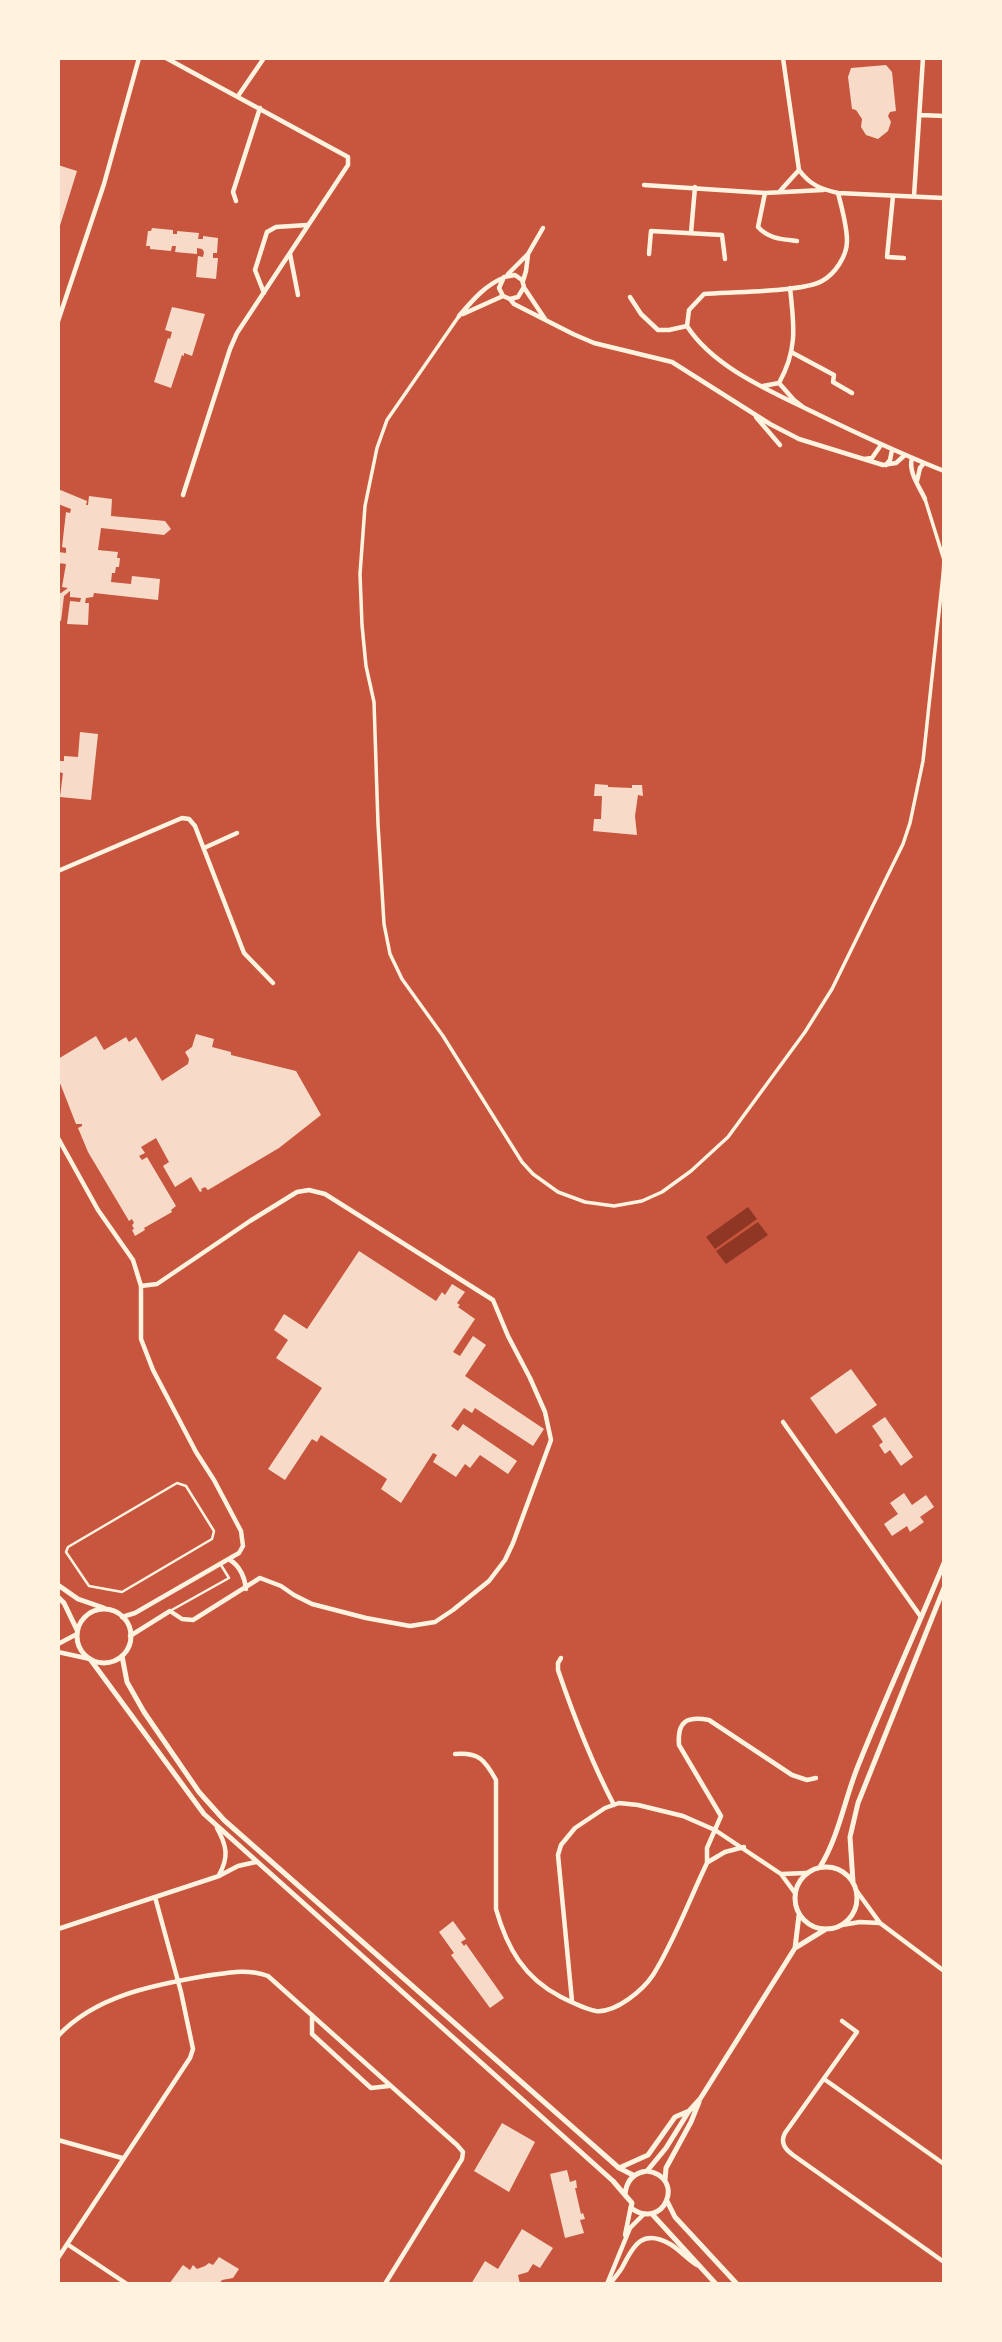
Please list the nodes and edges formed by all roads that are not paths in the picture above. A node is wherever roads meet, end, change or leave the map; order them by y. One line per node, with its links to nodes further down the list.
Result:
1 (139, 58): 40 (street)
2 (166, 58): 6 (street)
3 (264, 58): 6 (street)
4 (783, 58): 10 (street)
5 (923, 58): 8 (street)
6 (237, 96): 7 (street)
7 (260, 108): 20 (street); 21 (street)
8 (920, 115): 9 (street); 18 (street)
9 (944, 117)
10 (799, 170): 13 (street); 14 (street)
11 (644, 185): 12 (street)
12 (695, 187): 15 (street); 23 (street)
13 (824, 190): 14 (street); 16 (street)
14 (780, 192): 15 (street)
15 (765, 193): 24 (street)
16 (838, 193): 17 (street); 32 (street)
17 (892, 196): 18 (street); 28 (street)
18 (914, 196): 19 (street)
19 (944, 198)
20 (236, 201)
21 (308, 225): 25 (street); 33 (street)
22 (543, 228): 26 (street)
23 (691, 233): 27 (street); 29 (street)
24 (797, 242)
25 (290, 253): 33 (street); 34 (street)
26 (528, 254): 30 (street); 31 (street)
27 (649, 254)
28 (904, 258)
29 (725, 259)
30 (505, 276): 31 (street); 35 (street); 38 (street)
31 (523, 284): 37 (street); 39 (street)
32 (790, 288): 41 (street); 42 (street)
33 (264, 293): 58 (street)
34 (298, 295)
35 (503, 296): 37 (street); 38 (street)
36 (630, 297): 41 (street)
37 (510, 299): 39 (street)
38 (459, 316): 59 (street)
39 (546, 320): 47 (street)
40 (58, 321)
41 (687, 326): 44 (street)
42 (792, 352): 43 (street); 45 (street)
43 (779, 383): 44 (street); 46 (street)
44 (760, 386): 46 (street)
45 (852, 393)
46 (805, 409): 49 (street)
47 (751, 411): 48 (street); 53 (street)
48 (780, 445)
49 (881, 445): 50 (street); 53 (street)
50 (892, 450): 51 (street); 55 (street)
51 (905, 455): 52 (street); 55 (street)
52 (912, 458): 54 (street); 57 (street)
53 (863, 459): 55 (street)
54 (924, 463): 56 (street); 57 (street)
55 (886, 465)
56 (944, 471)
57 (917, 481): 59 (street)
58 (183, 495)
59 (925, 499)
60 (237, 833): 61 (street)
61 (204, 848): 62 (street); 63 (street)
62 (58, 871)
63 (273, 983)
64 (58, 1138): 65 (street)
65 (141, 1286): 68 (street); 73 (street)
66 (783, 1422): 78 (street)
67 (202, 1545): 67 (lane)
68 (230, 1560): 70 (street); 73 (street)
69 (944, 1563): 78 (street)
70 (221, 1565): 76 (lane); 77 (street)
71 (58, 1585): 75 (street)
72 (944, 1588): 98 (street)
73 (246, 1589): 76 (street)
74 (58, 1597): 79 (street)
75 (107, 1609): 77 (street); 79 (street)
76 (170, 1611): 80 (street)
77 (122, 1616): 80 (street)
78 (922, 1618): 94 (street)
79 (77, 1632): 81 (street); 85 (street)
80 (131, 1636): 83 (street)
81 (58, 1644)
82 (58, 1652): 85 (street)
83 (122, 1656): 85 (street); 121 (street)
84 (561, 1658): 88 (street)
85 (90, 1659): 89 (street)
86 (455, 1755): 110 (street)
87 (816, 1778): 90 (street)
88 (614, 1805): 90 (street); 110 (street)
89 (214, 1822): 92 (street); 97 (street)
90 (715, 1829): 91 (street); 93 (street)
91 (744, 1847): 93 (street); 96 (street)
92 (256, 1862): 97 (street); 125 (street)
93 (707, 1863): 110 (street)
94 (820, 1867): 95 (street); 98 (street)
95 (806, 1873): 96 (street); 100 (street)
96 (782, 1874): 100 (street)
97 (219, 1876): 101 (street)
98 (853, 1882): 99 (street)
99 (856, 1890): 103 (street); 104 (street)
100 (794, 1893): 102 (street)
101 (155, 1897): 105 (street); 109 (street)
102 (799, 1915): 106 (street); 107 (street)
103 (880, 1923): 104 (street); 108 (street)
104 (842, 1924): 106 (street)
105 (58, 1929)
106 (826, 1929): 107 (street)
107 (795, 1948): 116 (street)
108 (944, 1971)
109 (178, 1981): 111 (street); 113 (street); 119 (street)
110 (572, 2002)
111 (312, 2014): 115 (street); 115 (street)
112 (842, 2021): 114 (street)
113 (58, 2036)
114 (824, 2079): 120 (street); 132 (street)
115 (390, 2086): 135 (street)
116 (700, 2099): 117 (street); 124 (street)
117 (689, 2111): 121 (street); 122 (street)
118 (58, 2140): 119 (street)
119 (122, 2158): 129 (street)
120 (944, 2164)
121 (619, 2168): 123 (street)
122 (647, 2171): 123 (street); 124 (street)
123 (633, 2175): 125 (street)
124 (665, 2180): 126 (street)
125 (625, 2195): 127 (street)
126 (667, 2200): 128 (street); 138 (street)
127 (632, 2203): 128 (street); 130 (street)
128 (648, 2214): 130 (street); 133 (street)
129 (67, 2244): 131 (street); 134 (street)
130 (623, 2249): 136 (street)
131 (58, 2258)
132 (944, 2262)
133 (699, 2267): 136 (street); 137 (street)
134 (127, 2284)
135 (386, 2284)
136 (609, 2284)
137 (716, 2284)
138 (737, 2284)

